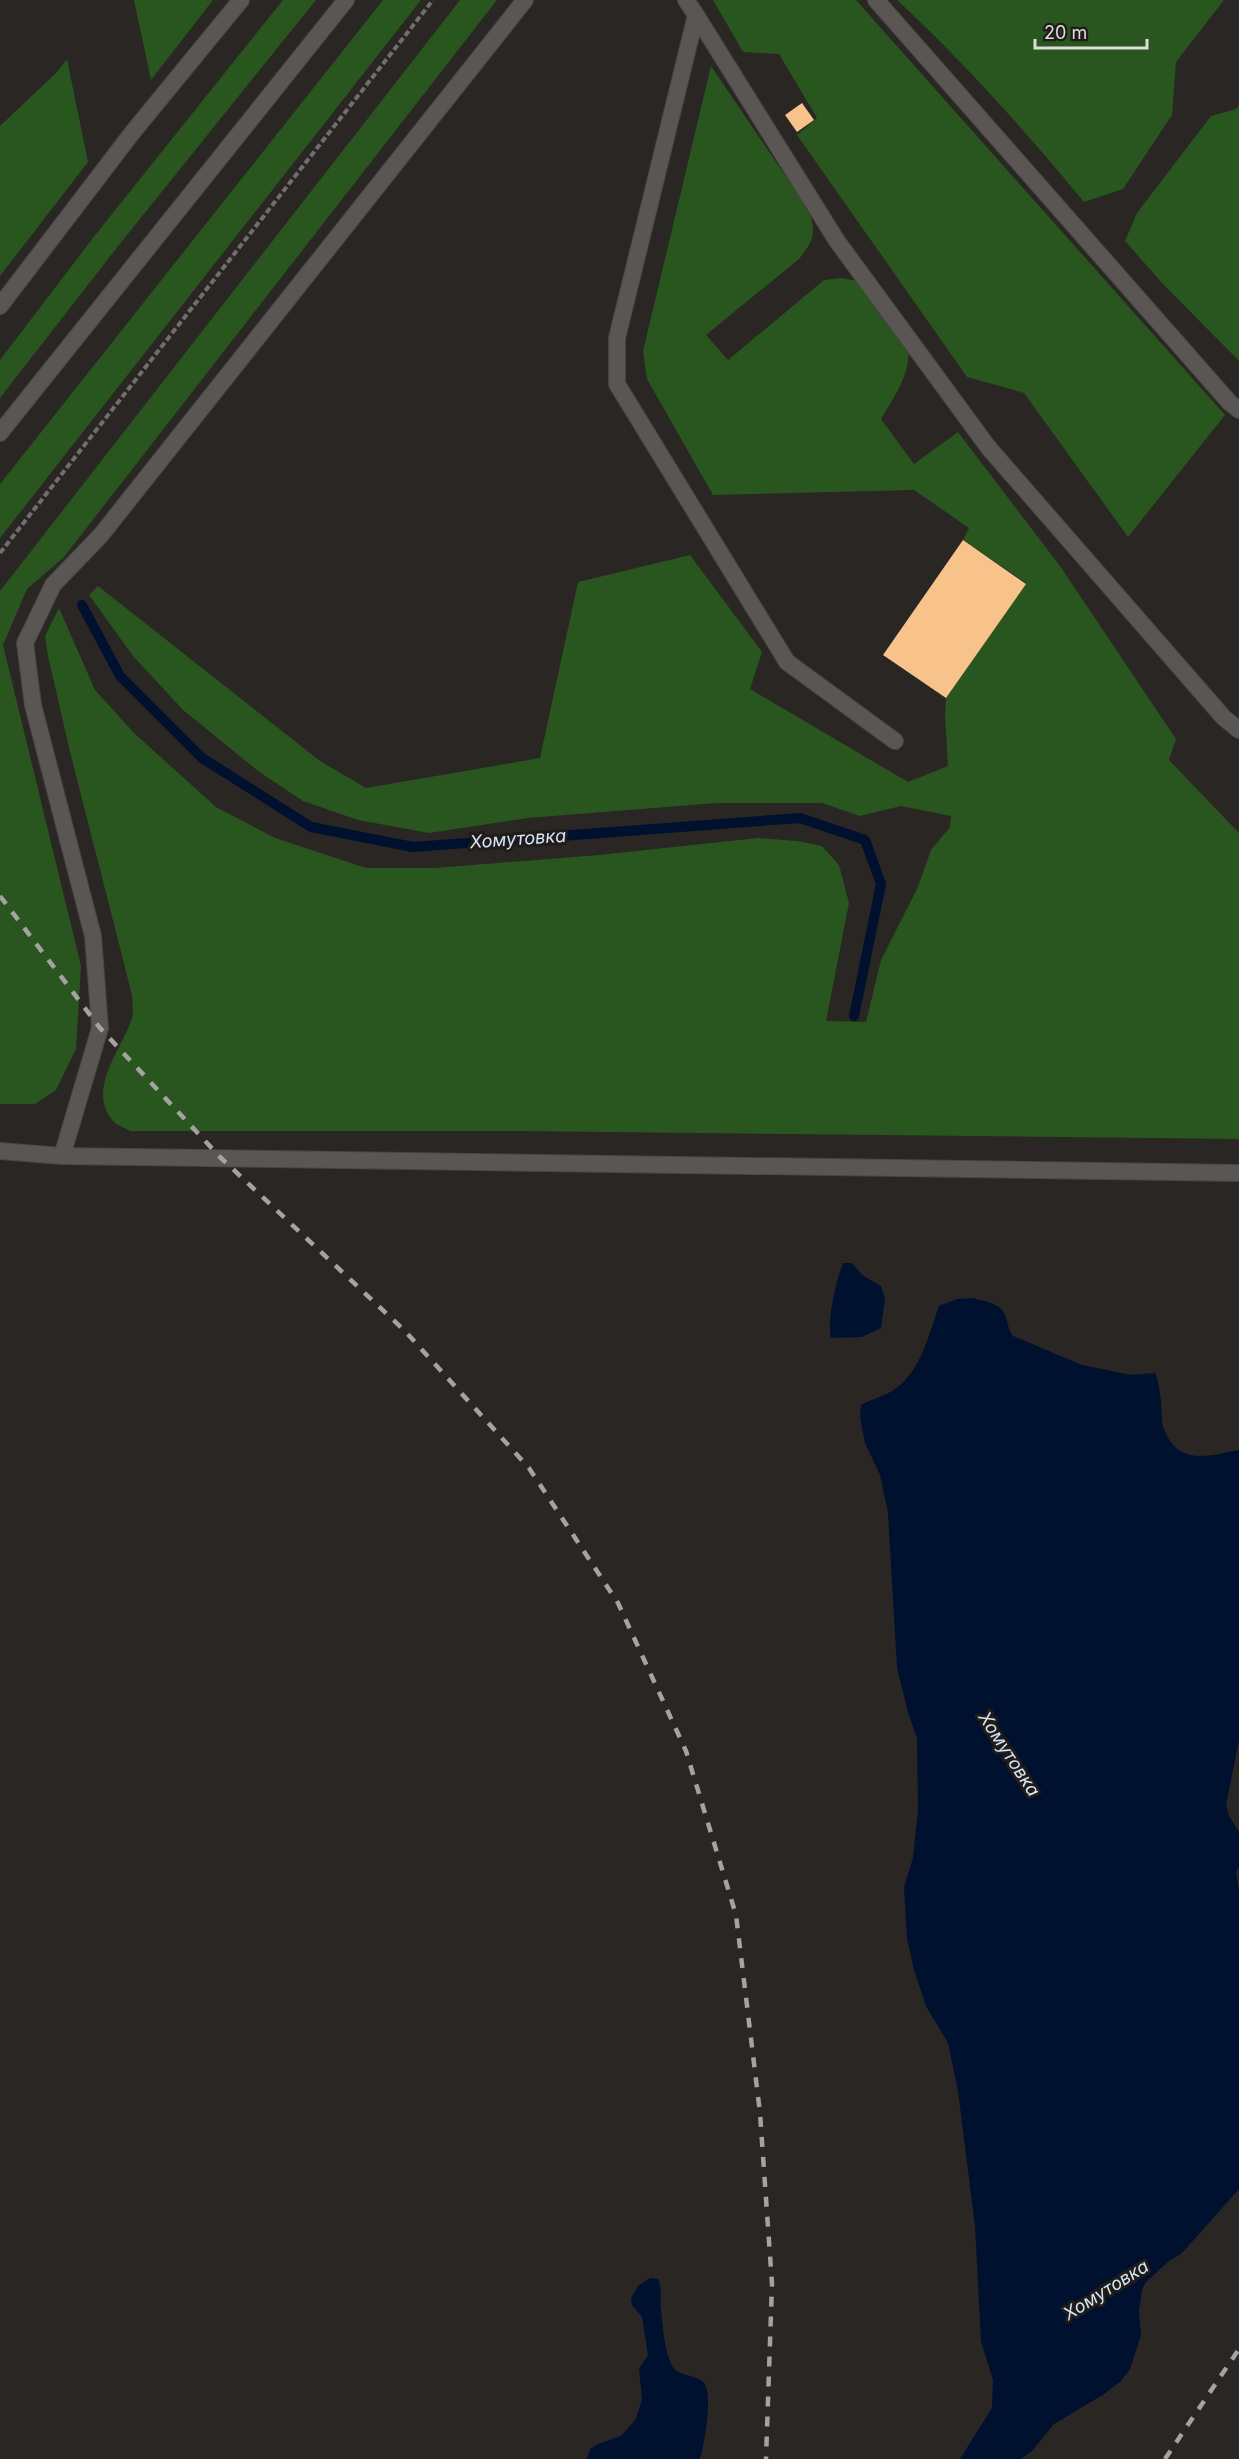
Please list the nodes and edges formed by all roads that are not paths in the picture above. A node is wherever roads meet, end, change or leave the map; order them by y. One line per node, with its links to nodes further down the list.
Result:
1 (241, 0): 7 (street)
2 (345, 0): 9 (street)
3 (525, 0): 13 (street)
4 (686, 0): 6 (street)
5 (876, 0): 8 (street)
6 (696, 15): 10 (street); 11 (street)
7 (0, 306)
8 (1239, 410)
9 (0, 433)
10 (1239, 730)
11 (895, 741)
12 (0, 1151): 13 (street)
13 (62, 1156): 14 (street)
14 (1239, 1173)

